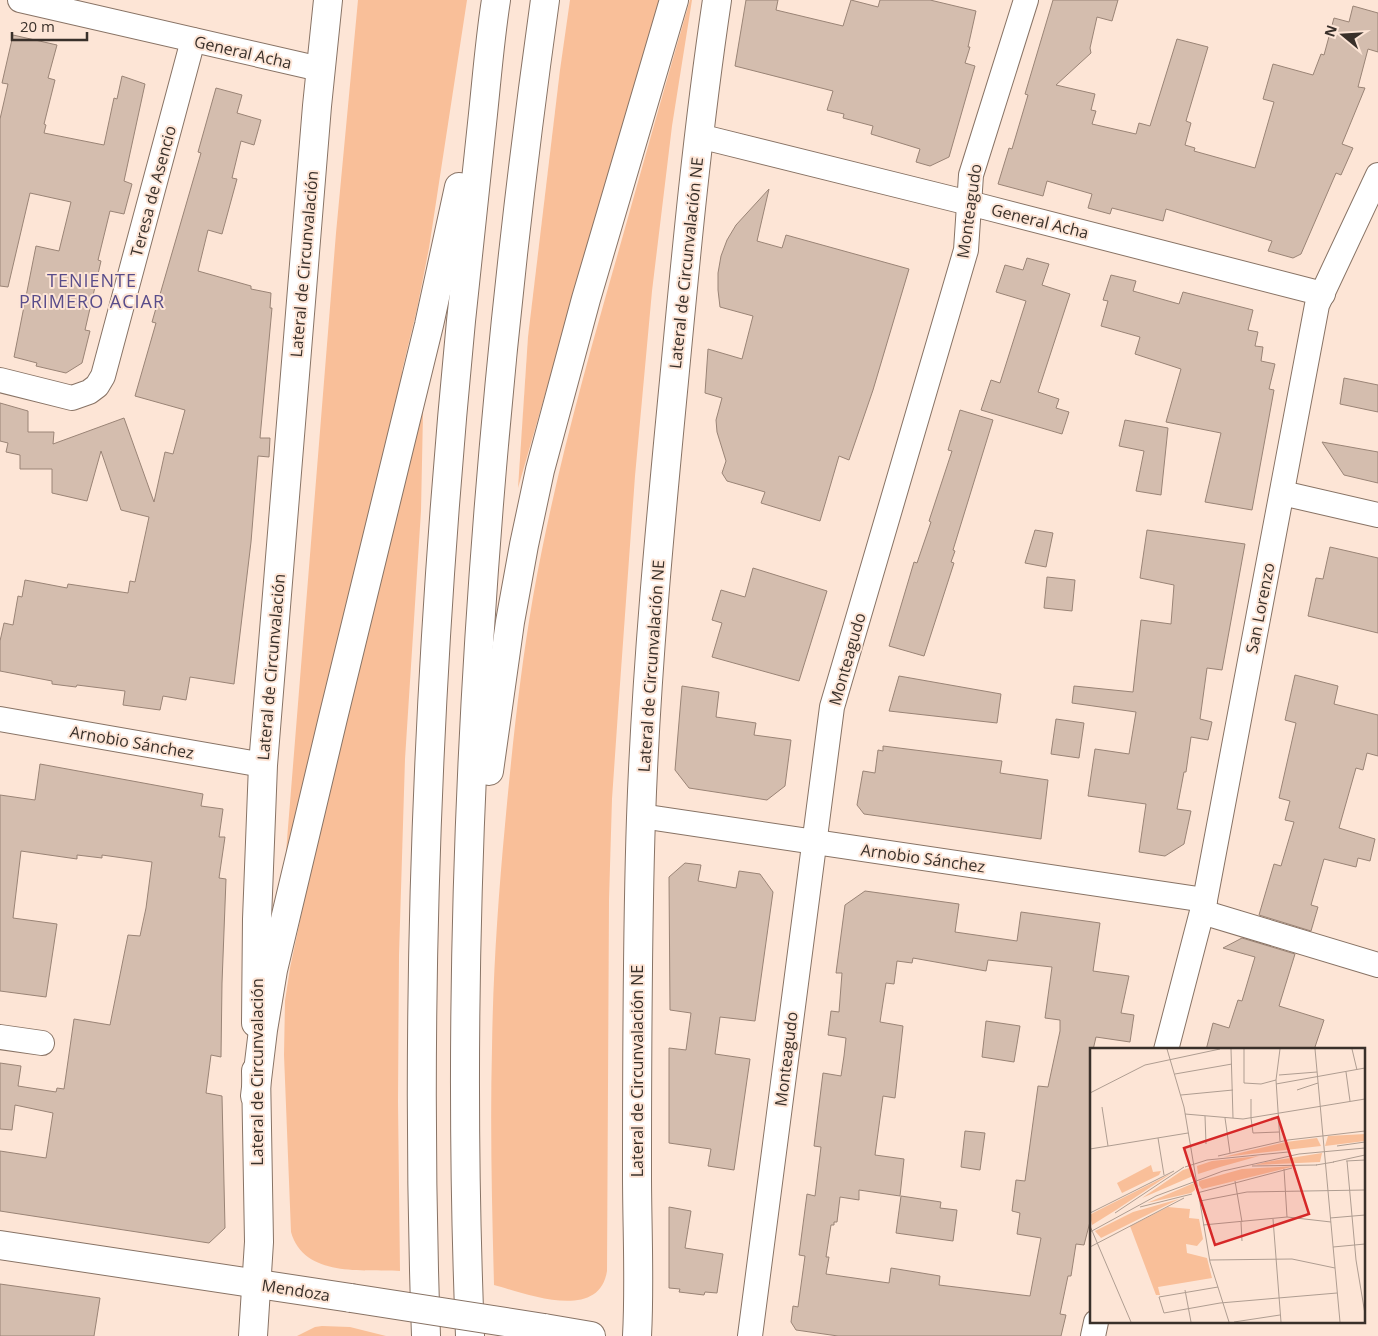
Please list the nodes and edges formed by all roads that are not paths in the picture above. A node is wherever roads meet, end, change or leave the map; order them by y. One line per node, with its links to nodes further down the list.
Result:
1 (20, 0): 8 (street, General Acha)
2 (328, 0): 9 (main road, Lateral de Circunvalación)
3 (545, 0): 22 (main road)
4 (674, 0): 22 (main road)
5 (718, 0): 10 (main road, Lateral de Circunvalación NE)
6 (1026, 0): 12 (street, Monteagudo)
7 (495, 7): 27 (main road); 31 (main road)
8 (194, 40): 9 (street, General Acha); 14 (street, Teresa de Asencio)
9 (320, 69): 18 (main road, Lateral de Circunvalación)
10 (699, 136): 12 (street, General Acha); 19 (main road, Lateral de Circunvalación NE)
11 (1378, 175): 13 (street, San Lorenzo)
12 (969, 203): 13 (street, General Acha); 20 (street, Monteagudo)
13 (1323, 294): 15 (street, San Lorenzo)
14 (0, 380)
15 (1282, 493): 16 (street); 21 (street, San Lorenzo)
16 (1378, 515)
17 (0, 719): 18 (street, Arnobio Sánchez)
18 (263, 765): 27 (main road, Lateral de Circunvalación)
19 (642, 816): 20 (street, Arnobio Sánchez); 34 (main road, Lateral de Circunvalación NE)
20 (814, 842): 21 (street, Arnobio Sánchez); 35 (street, Monteagudo)
21 (1203, 906): 23 (street, Arnobio Sánchez); 26 (street, San Lorenzo)
22 (466, 938): 32 (main road)
23 (1378, 964)
24 (0, 1037): 25 (street)
25 (42, 1043)
26 (1167, 1048)
27 (255, 1096): 29 (main road, Lateral de Circunvalación)
28 (0, 1244): 29 (main road, Mendoza)
29 (256, 1284): 30 (main road, Lateral de Circunvalación); 33 (main road, Mendoza, bridge)
30 (253, 1336)
31 (426, 1336)
32 (470, 1336)
33 (591, 1336)
34 (637, 1336)
35 (750, 1336)

